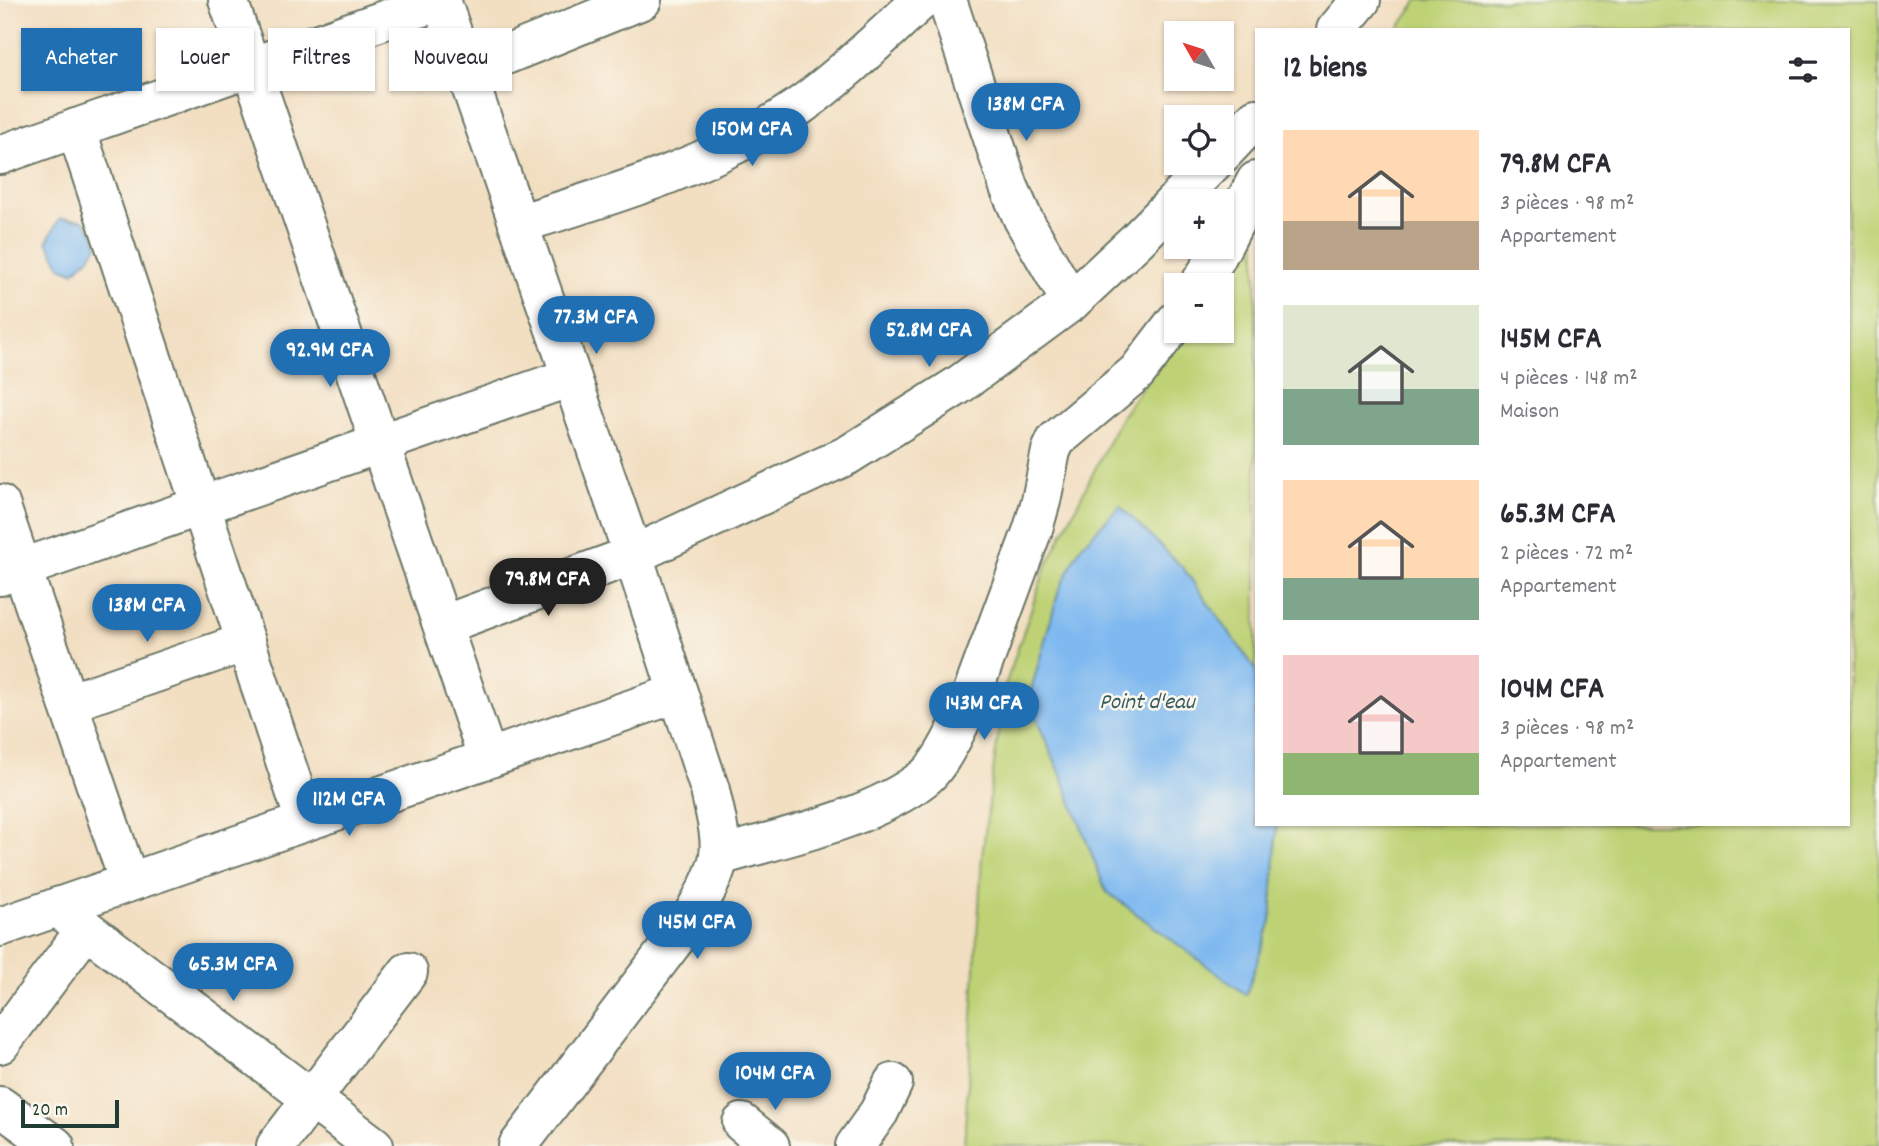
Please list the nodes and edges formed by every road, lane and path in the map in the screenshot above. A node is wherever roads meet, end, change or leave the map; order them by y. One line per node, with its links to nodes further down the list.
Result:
1 (228, 0): 6 (street)
2 (441, 0): 7 (street); 9 (street)
3 (642, 0): 8 (street)
4 (922, 0): 19 (street)
5 (947, 0): 21 (street)
6 (238, 28)
7 (451, 28)
8 (512, 53)
9 (254, 66)
10 (254, 76): 24 (street)
11 (182, 91): 14 (street)
12 (472, 91): 19 (street)
13 (1255, 119): 15 (street)
14 (76, 128): 16 (street); 26 (street)
15 (1234, 141)
16 (0, 155)
17 (1201, 175): 21 (street)
18 (1255, 183): 20 (street)
19 (518, 224): 23 (street)
20 (1206, 273)
21 (1071, 302): 27 (street)
22 (1164, 337): 35 (street)
23 (571, 377): 24 (street); 27 (street)
24 (380, 443): 26 (street); 29 (street)
25 (0, 504): 28 (street)
26 (201, 506): 28 (street); 30 (street)
27 (633, 555): 29 (street); 31 (street)
28 (11, 572): 32 (street)
29 (443, 625): 33 (street)
30 (246, 642): 32 (street); 34 (street)
31 (678, 693): 33 (street); 35 (street)
32 (68, 703): 36 (street)
33 (488, 759): 34 (street)
34 (305, 821): 36 (street)
35 (719, 856): 47 (street)
36 (129, 882): 37 (street)
37 (72, 918): 38 (street); 40 (street); 42 (street)
38 (0, 927)
39 (408, 972): 42 (street)
40 (0, 1044)
41 (893, 1083): 48 (street)
42 (311, 1100): 45 (street); 46 (street)
43 (0, 1106): 44 (street)
44 (55, 1146)
45 (276, 1146)
46 (374, 1146)
47 (518, 1146)
48 (855, 1146)

